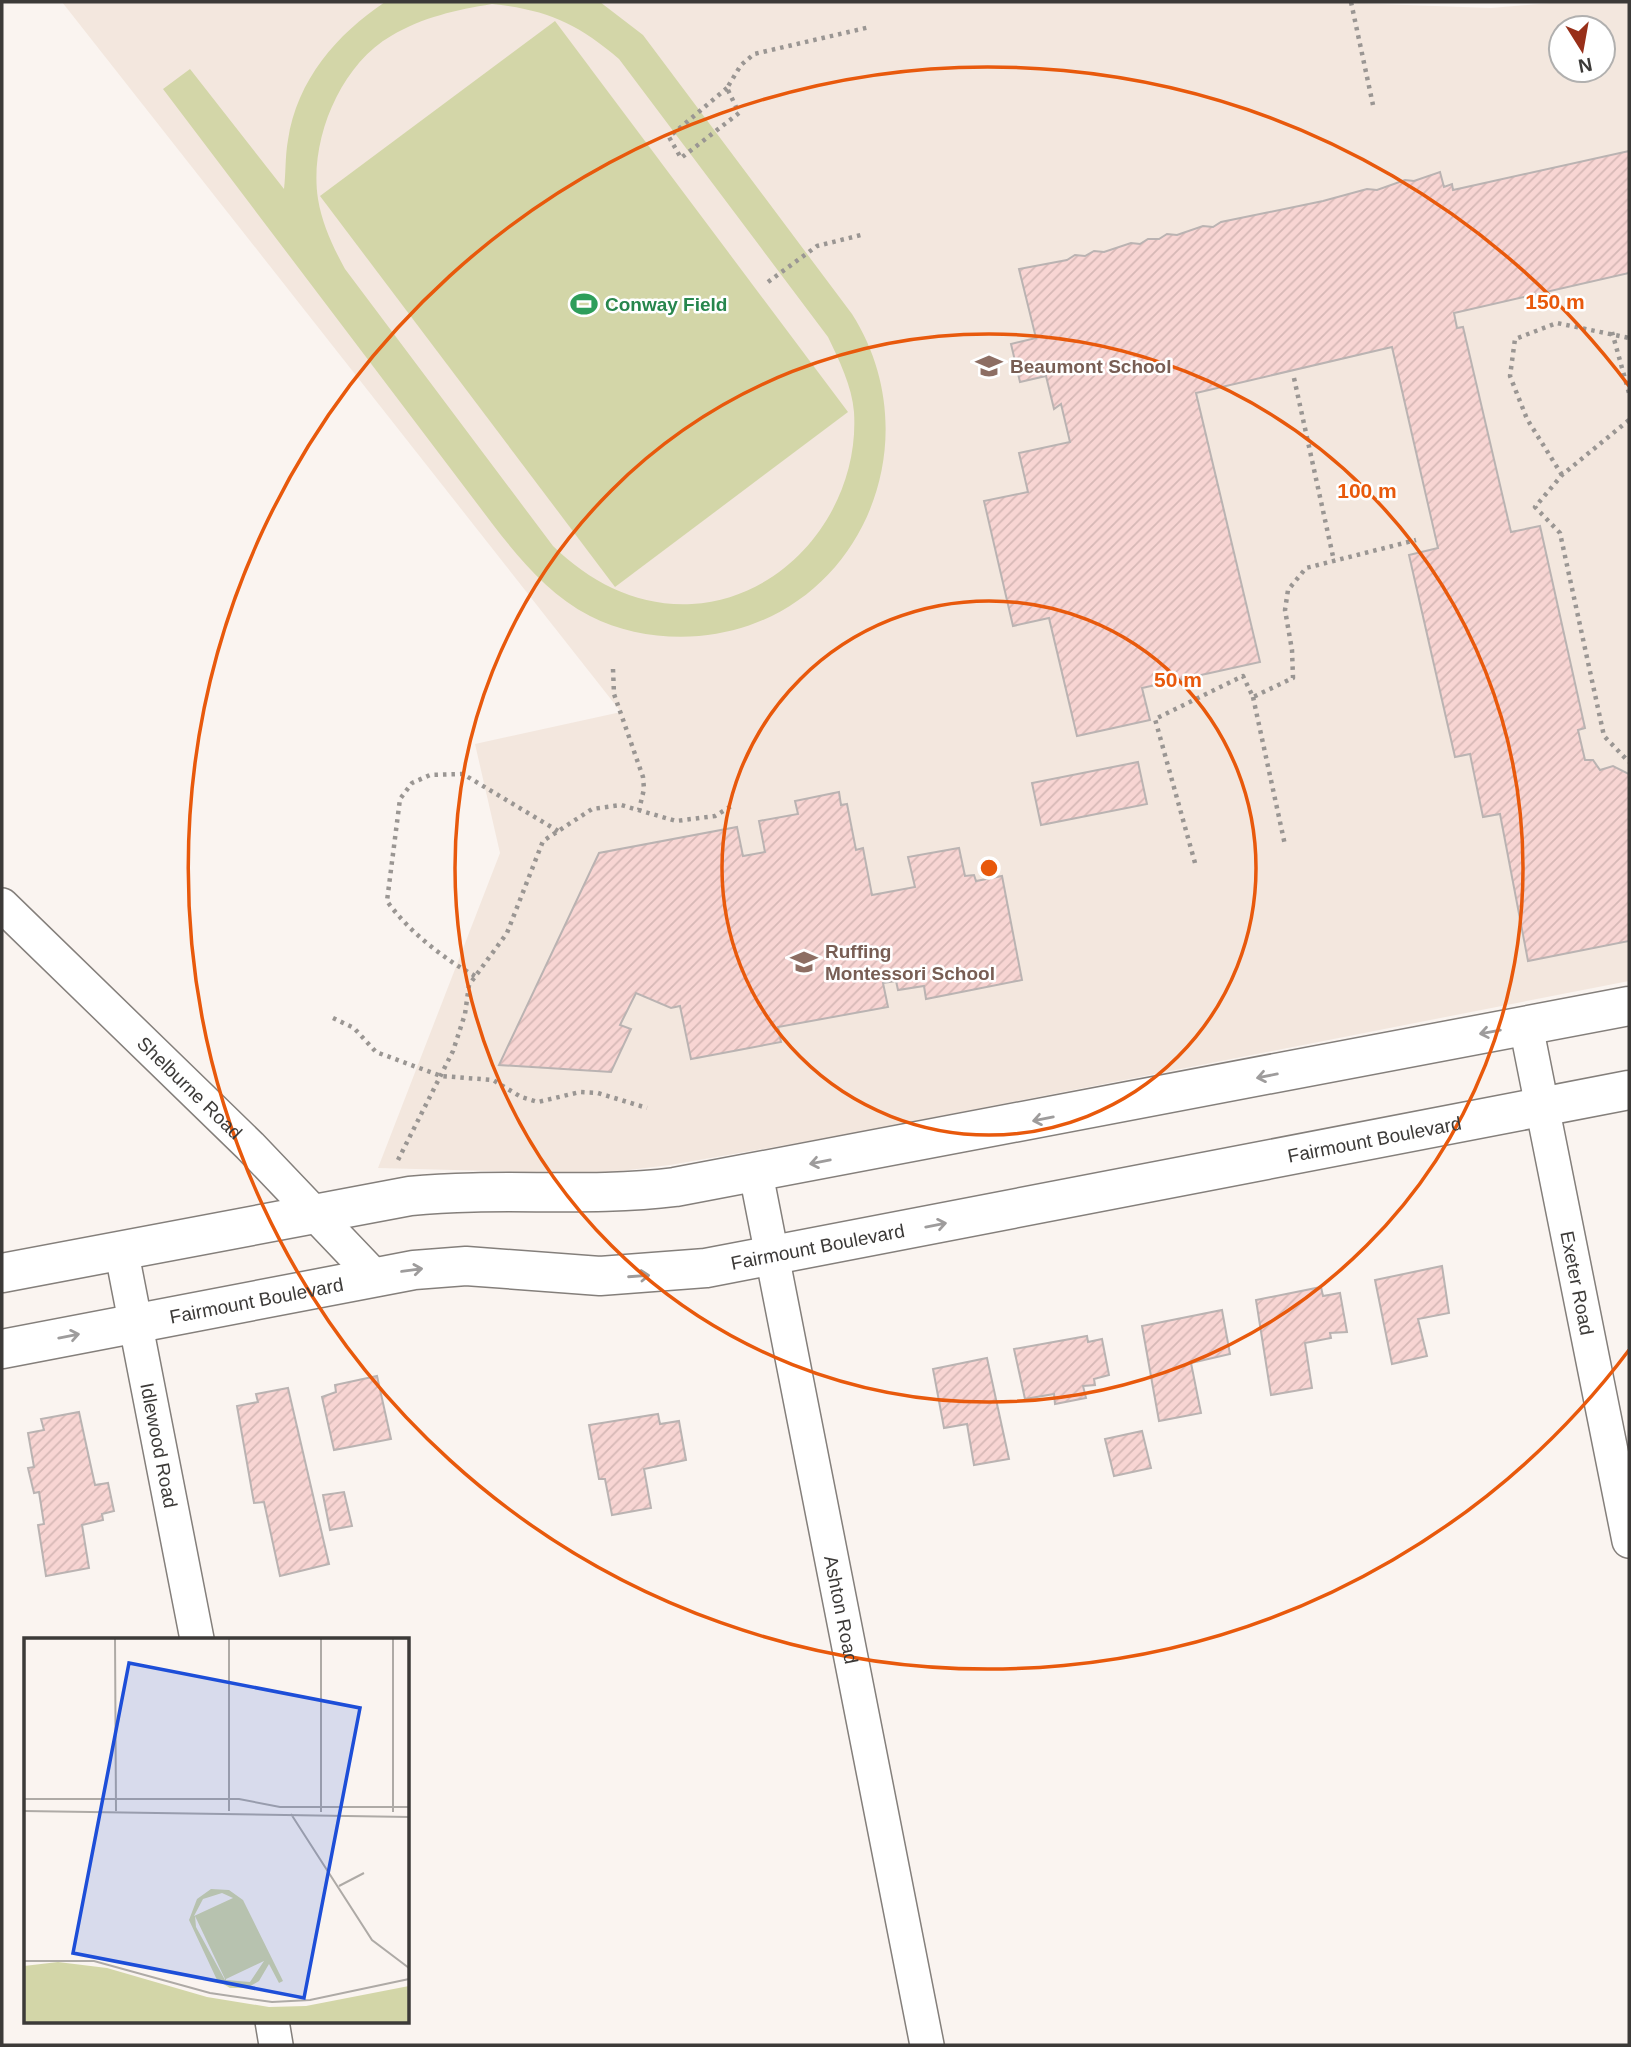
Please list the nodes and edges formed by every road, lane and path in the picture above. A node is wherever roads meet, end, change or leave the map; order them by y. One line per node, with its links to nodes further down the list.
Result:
1 (1350, 2): 4 (path)
2 (870, 27): 3 (path)
3 (727, 88): 3 (path)
4 (1373, 105)
5 (865, 234): 6 (path)
6 (768, 282)
7 (1612, 332): 8 (path); 10 (path); 12 (path)
8 (1629, 338)
9 (1294, 377): 14 (path)
10 (1629, 393)
11 (1629, 420): 12 (path)
12 (1562, 475): 17 (path)
13 (1416, 540): 14 (path)
14 (1334, 561): 16 (path)
15 (613, 669): 19 (path)
16 (1253, 697): 21 (path); 22 (path)
17 (1629, 762)
18 (733, 805): 19 (path)
19 (639, 810): 20 (path)
20 (558, 831): 24 (path); 24 (path)
21 (1285, 845)
22 (1195, 863)
23 (2, 905): 34 (street, Shelburne Road)
24 (475, 976): 28 (path)
25 (1629, 1006): 27 (main road)
26 (333, 1018): 28 (path)
27 (1526, 1026): 30 (street, Exeter Road); 32 (main road, one-way to 32)
28 (441, 1076): 31 (path); 33 (path)
29 (1629, 1090): 30 (main road, Fairmount Boulevard)
30 (1544, 1107): 36 (main road, Fairmount Boulevard, one-way to 30); 41 (street, Exeter Road)
31 (647, 1108)
32 (756, 1174): 33 (main road); 36 (street, Ashton Road)
33 (378, 1200): 34 (main road)
34 (313, 1212): 35 (main road); 38 (street, Shelburne Road)
35 (121, 1249): 37 (main road); 39 (street, Idlewood Road)
36 (771, 1257): 38 (main road, Fairmount Boulevard, one-way to 36); 45 (street, Ashton Road)
37 (2, 1273)
38 (374, 1276): 39 (main road, Fairmount Boulevard)
39 (136, 1322): 40 (main road, Fairmount Boulevard, one-way to 39); 42 (street, Idlewood Road)
40 (2, 1349)
41 (1629, 1541)
42 (197, 1638)
43 (271, 2022): 44 (street)
44 (276, 2045)
45 (927, 2045)

